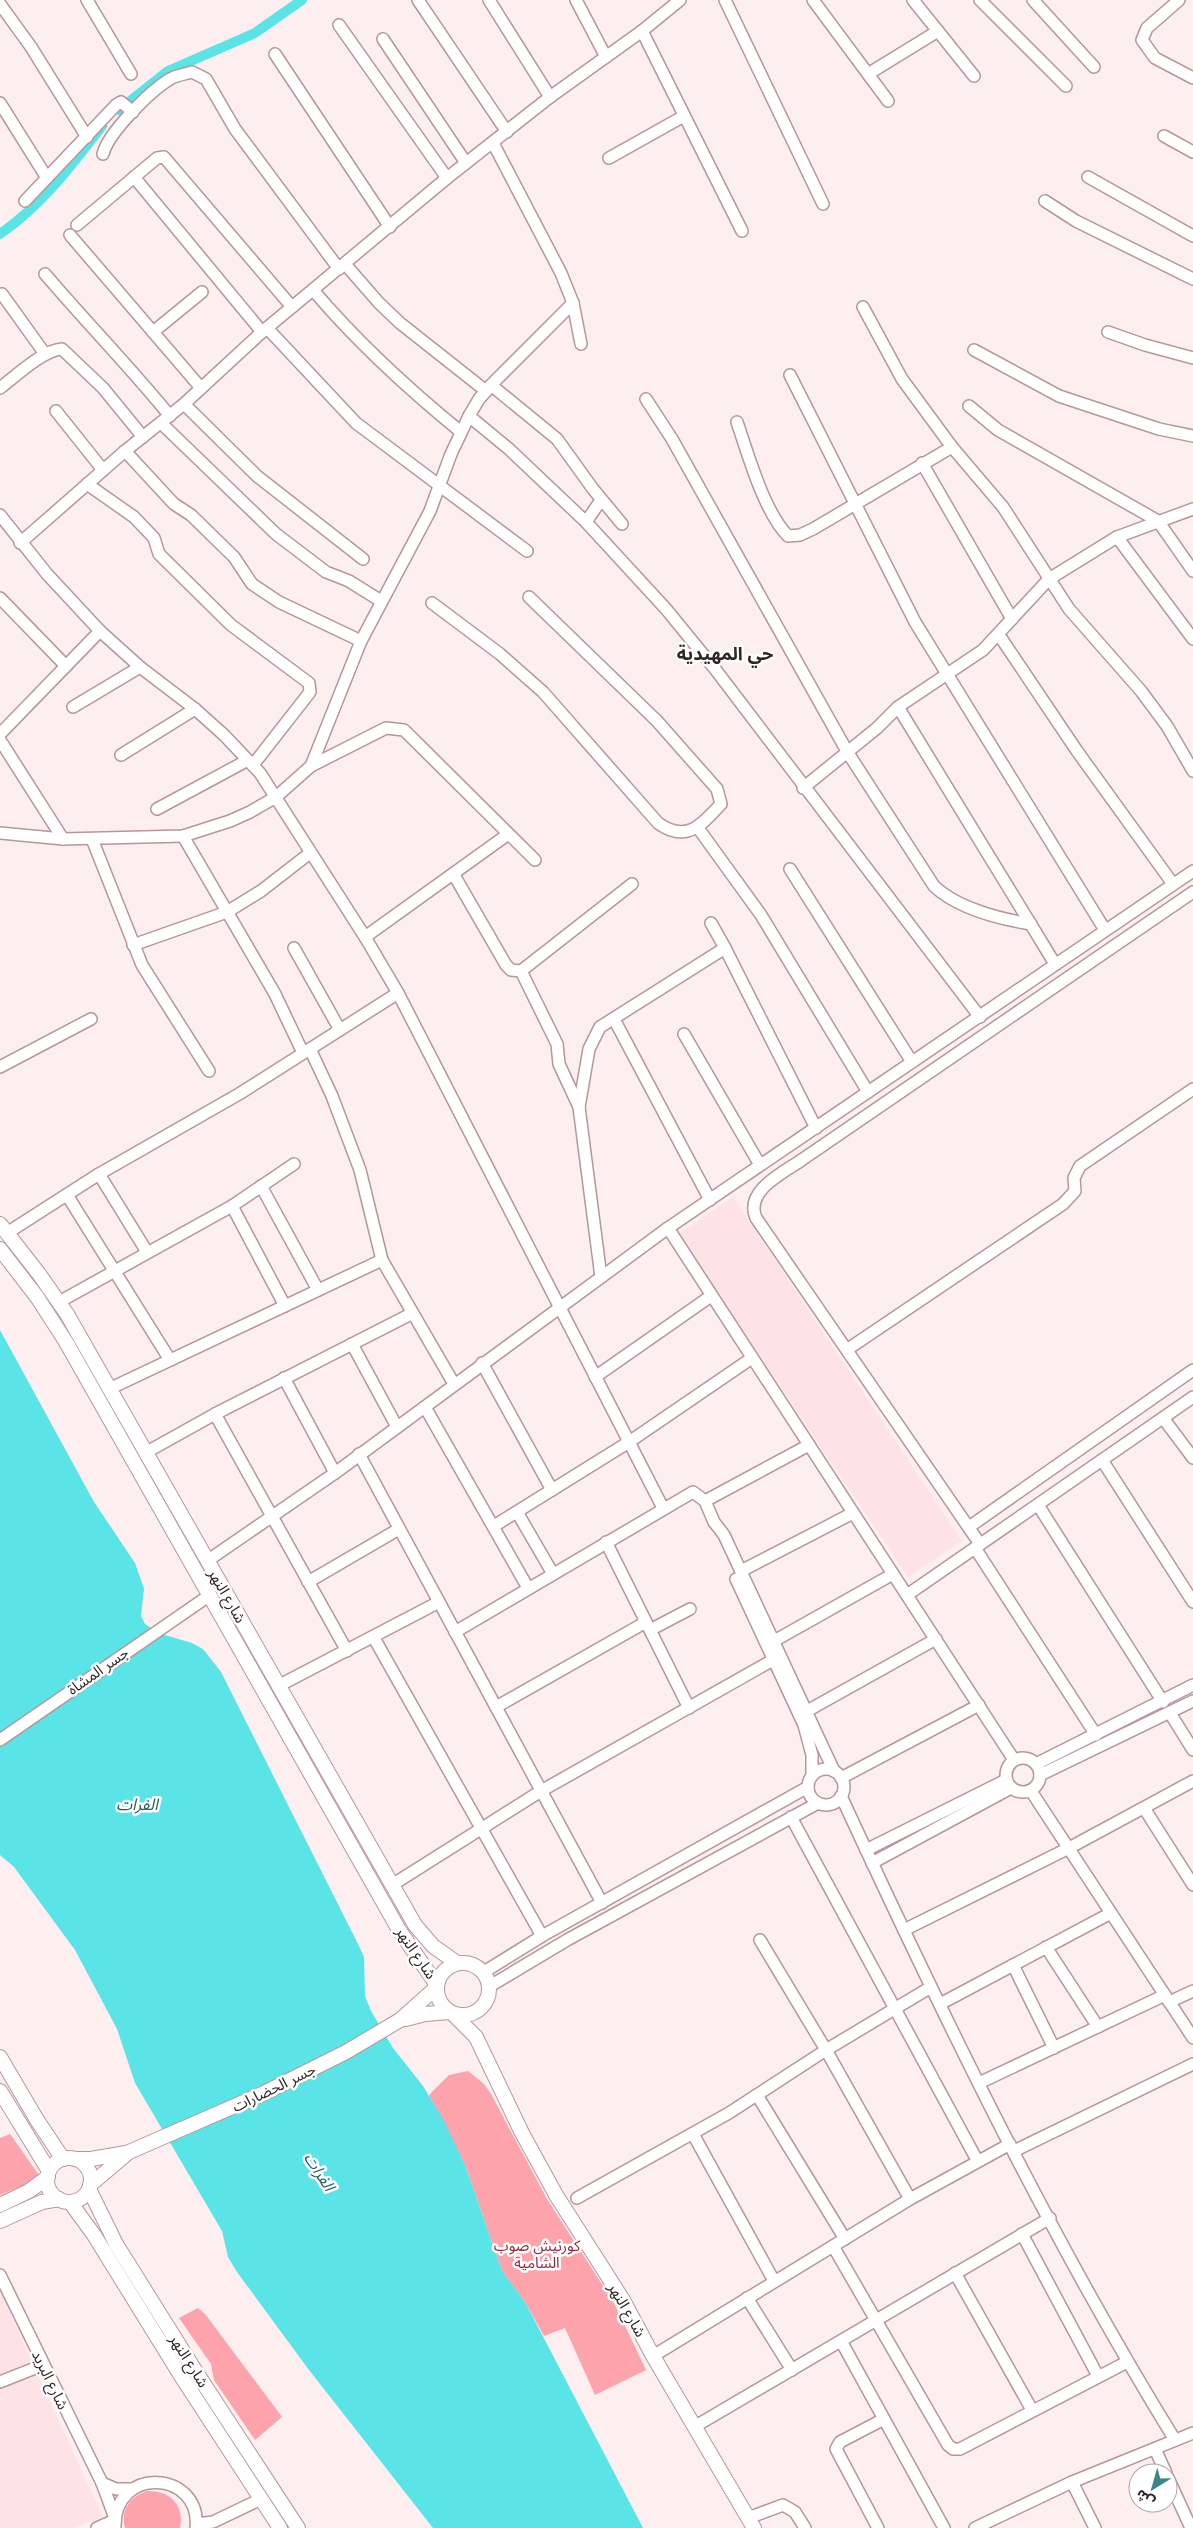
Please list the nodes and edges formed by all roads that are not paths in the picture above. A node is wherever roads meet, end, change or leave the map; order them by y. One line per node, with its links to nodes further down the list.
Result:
1 (87, 0): 20 (street)
2 (418, 0): 30 (street)
3 (489, 0): 25 (street)
4 (576, 0): 18 (street)
5 (680, 0): 14 (street)
6 (724, 0): 44 (street)
7 (813, 0): 21 (street)
8 (913, 0): 15 (street)
9 (980, 0): 24 (street)
10 (1033, 0): 19 (street)
11 (1179, 0): 23 (street)
12 (0, 4): 32 (street)
13 (339, 25): 41 (street)
14 (642, 31): 18 (street); 29 (street)
15 (938, 32): 21 (street); 22 (street)
16 (384, 39): 37 (street)
17 (275, 54): 46 (street)
18 (606, 57): 25 (street)
19 (1094, 67)
20 (131, 74)
21 (868, 74): 26 (street)
22 (974, 76)
23 (1193, 78)
24 (1066, 86)
25 (550, 97): 30 (street)
26 (888, 101)
27 (0, 103): 40 (street)
28 (133, 112): 32 (street); 35 (street); 50 (street)
29 (684, 116): 36 (street); 47 (street)
30 (507, 132): 33 (street)
31 (1164, 136): 34 (street)
32 (86, 137): 40 (street)
33 (494, 143): 37 (street); 56 (street)
34 (1193, 152)
35 (103, 154)
36 (609, 158)
37 (466, 163): 41 (street)
38 (134, 177): 45 (street); 57 (street); 59 (street)
39 (1088, 177): 49 (street)
40 (47, 178): 42 (street)
41 (447, 178): 46 (street)
42 (25, 201)
43 (1045, 201): 52 (street)
44 (823, 204)
45 (77, 225)
46 (390, 227): 50 (street)
47 (742, 231)
48 (70, 235): 60 (street)
49 (1193, 236)
50 (342, 266): 53 (street); 69 (street)
51 (44, 274): 75 (street)
52 (1193, 280)
53 (313, 290): 57 (street); 77 (street)
54 (202, 292): 60 (street)
55 (2, 294): 64 (street)
56 (573, 303): 62 (street); 69 (street)
57 (292, 307): 59 (street)
58 (864, 307): 80 (street)
59 (264, 330): 68 (street); 85 (street)
60 (153, 332): 68 (street)
61 (1108, 332): 65 (street)
62 (581, 344)
63 (974, 350): 78 (street)
64 (45, 354): 67 (street); 79 (street)
65 (1193, 358)
66 (790, 375): 87 (street)
67 (0, 388)
68 (201, 388): 71 (street)
69 (488, 388): 74 (street); 86 (street)
70 (646, 399): 116 (street)
71 (184, 404): 75 (street); 96 (street)
72 (969, 406): 90 (street)
73 (56, 411): 83 (street)
74 (469, 416): 77 (street); 91 (street)
75 (165, 420): 79 (street); 101 (street)
76 (737, 422): 87 (street)
77 (461, 432): 85 (street)
78 (1193, 436)
79 (144, 437): 81 (street)
80 (952, 447): 82 (street); 98 (street)
81 (125, 451): 83 (street); 107 (street)
82 (922, 464): 87 (street); 103 (street)
83 (103, 470): 84 (street)
84 (87, 484): 94 (street); 118 (street)
85 (440, 487): 95 (street); 101 (street)
86 (601, 500): 91 (street); 92 (street)
87 (855, 506): 110 (street)
88 (1193, 509): 90 (street)
89 (0, 515): 94 (street)
90 (1158, 521): 93 (street); 97 (street)
91 (586, 522): 121 (street)
92 (622, 524)
93 (1117, 537): 98 (street); 106 (street)
94 (20, 543): 104 (street)
95 (527, 551)
96 (364, 559)
97 (1193, 571)
98 (1049, 579): 103 (street); 120 (street)
99 (529, 597): 124 (street)
100 (0, 598): 108 (street)
101 (381, 601): 107 (street)
102 (432, 603): 124 (street)
103 (1012, 619): 105 (street)
104 (100, 631): 108 (street); 109 (street)
105 (999, 635): 110 (street); 136 (street)
106 (1193, 639)
107 (361, 641): 119 (street)
108 (66, 666): 114 (street)
109 (140, 667): 111 (street); 113 (street)
110 (947, 674): 112 (street); 141 (street)
111 (73, 707)
112 (898, 708): 116 (street); 140 (street)
113 (196, 709): 117 (street); 118 (street)
114 (0, 734)
115 (0, 740): 128 (street)
116 (848, 753): 121 (street); 140 (street)
117 (120, 755)
118 (250, 762): 122 (street); 123 (street)
119 (311, 766): 122 (street); 126 (street)
120 (1193, 771)
121 (804, 788): 149 (street)
122 (276, 797): 127 (street); 130 (street)
123 (157, 808)
124 (698, 828): 159 (street)
125 (0, 833): 128 (street)
126 (507, 834): 131 (street); 134 (street)
127 (183, 836): 129 (street); 138 (street)
128 (63, 839): 129 (street)
129 (92, 839): 143 (street)
130 (310, 853): 138 (street); 142 (street)
131 (535, 860)
132 (790, 869): 155 (street)
133 (1193, 870): 136 (street)
134 (454, 875): 142 (street); 147 (street)
135 (632, 884): 147 (street)
136 (1173, 884): 141 (street)
137 (1193, 892): 163 (street)
138 (227, 912): 143 (street); 154 (street)
139 (710, 923): 145 (street)
140 (1031, 924): 146 (street)
141 (1105, 930): 146 (street)
142 (365, 937): 148 (street)
143 (134, 945): 157 (street)
144 (294, 948): 152 (street)
145 (726, 948): 151 (street); 161 (street)
146 (1055, 964): 149 (street)
147 (521, 971): 160 (street)
148 (398, 994): 152 (street); 182 (street)
149 (980, 1017): 155 (street)
150 (92, 1019): 156 (street)
151 (614, 1019): 160 (street); 169 (street)
152 (340, 1030): 154 (street)
153 (684, 1034): 165 (street)
154 (307, 1051): 166 (street); 175 (street)
155 (912, 1062): 159 (street)
156 (0, 1067)
157 (209, 1071)
158 (1193, 1089): 185 (street)
159 (868, 1092): 161 (street)
160 (579, 1107): 177 (street)
161 (816, 1128): 162 (street)
162 (793, 1143): 163 (street); 165 (street)
163 (803, 1159): 185 (street)
164 (294, 1164): 167 (street)
165 (760, 1165): 169 (street)
166 (100, 1174): 168 (street); 174 (street)
167 (261, 1186): 170 (street); 178 (street)
168 (67, 1195): 172 (street); 176 (street)
169 (710, 1200): 171 (street)
170 (232, 1206): 174 (street); 181 (street)
171 (668, 1228): 177 (street); 179 (street)
172 (3, 1229): 180 (main road, شارع النهر)
173 (0, 1249): 186 (main road, شارع النهر)
174 (147, 1252): 176 (street)
175 (382, 1260): 178 (street); 183 (street)
176 (114, 1271): 180 (street); 188 (street)
177 (601, 1277): 182 (street)
178 (318, 1290): 181 (street)
179 (711, 1296): 187 (street); 192 (street)
180 (59, 1302): 186 (main road, شارع النهر)
181 (285, 1306): 188 (street)
182 (558, 1307): 189 (street); 192 (street)
183 (411, 1314): 184 (street); 193 (street)
184 (352, 1344): 191 (street); 199 (street)
185 (848, 1349): 216 (street)
186 (79, 1351): 194 (main road, شارع النهر); 227 (main road, شارع النهر)
187 (752, 1358): 200 (street); 201 (street)
188 (170, 1360): 194 (street)
189 (482, 1364): 193 (street); 207 (street)
190 (1193, 1370): 216 (street)
191 (284, 1378): 197 (street); 206 (street)
192 (595, 1378): 200 (street)
193 (454, 1384): 196 (street)
194 (109, 1389): 202 (main road, شارع النهر)
195 (1193, 1397): 198 (street)
196 (425, 1406): 199 (street); 215 (street)
197 (215, 1414): 202 (street); 213 (street)
198 (1164, 1418): 204 (street); 205 (street)
199 (397, 1427): 203 (street)
200 (629, 1442): 207 (street); 210 (street)
201 (809, 1445): 208 (street); 212 (street)
202 (145, 1453): 220 (main road, شارع النهر)
203 (359, 1454): 206 (street); 217 (street)
204 (1193, 1458)
205 (1102, 1460): 209 (street); 228 (street)
206 (335, 1473): 213 (street)
207 (552, 1490): 211 (street)
208 (705, 1501): 210 (street); 214 (street)
209 (1038, 1505): 219 (street); 241 (street)
210 (663, 1508): 218 (street)
211 (517, 1512): 215 (street); 222 (street)
212 (853, 1513): 221 (street); 223 (street)
213 (272, 1518): 220 (street); 224 (street)
214 (714, 1522): 221 (street); 237 (street)
215 (494, 1526): 225 (street)
216 (969, 1527): 219 (street)
217 (400, 1528): 224 (street); 229 (street)
218 (606, 1542): 222 (street); 231 (street)
219 (977, 1546): 226 (street); 247 (street)
220 (207, 1561): 238 (main road, شارع النهر)
221 (741, 1571): 235 (street)
222 (553, 1574): 225 (street)
223 (893, 1574): 226 (street); 235 (street)
224 (308, 1582): 236 (street)
225 (528, 1588): 232 (street)
226 (907, 1594): 234 (street)
227 (210, 1595): 248 (street, جسر المشاة); 251 (main road, شارع النهر)
228 (1193, 1601)
229 (439, 1602): 232 (street); 233 (street)
230 (690, 1609): 231 (street)
231 (648, 1626): 243 (street); 244 (street)
232 (455, 1632): 243 (street)
233 (374, 1638): 236 (street); 265 (street)
234 (936, 1639): 242 (street); 245 (street)
235 (774, 1641): 245 (street)
236 (347, 1651): 238 (street)
237 (773, 1660): 244 (street); 254 (street)
238 (280, 1685): 249 (main road, شارع النهر)
239 (1193, 1685): 241 (street)
240 (1193, 1701): 246 (street)
241 (1163, 1702): 247 (street)
242 (979, 1705): 252 (street); 255 (street)
243 (496, 1707): 259 (street)
244 (689, 1708): 259 (street)
245 (807, 1711): 255 (street)
246 (1170, 1713): 250 (street); 253 (street)
247 (1096, 1735): 253 (street)
248 (0, 1740)
249 (313, 1745): 251 (main road); 269 (main road, شارع النهر)
250 (1193, 1750)
251 (299, 1752): 280 (main road, شارع النهر)
252 (1014, 1760): 253 (street); 257 (street)
253 (1038, 1770): 260 (street)
254 (812, 1775): 255 (street); 258 (street)
255 (838, 1775): 261 (street)
256 (1193, 1781): 263 (street)
257 (1008, 1784): 260 (street); 267 (street); 268 (street)
258 (808, 1787): 262 (street); 271 (street)
259 (541, 1791): 265 (street); 271 (street)
260 (1031, 1791): 266 (street)
261 (841, 1796): 262 (street); 267 (street)
262 (818, 1803): 264 (street)
263 (1144, 1808): 266 (street); 270 (street)
264 (791, 1817): 281 (street); 287 (street)
265 (482, 1828): 269 (street); 274 (street)
266 (1069, 1848): 272 (street); 273 (street)
267 (866, 1850): 268 (street)
268 (872, 1863): 273 (street)
269 (392, 1885): 277 (main road, شارع النهر)
270 (1193, 1885)
271 (602, 1903): 274 (street)
272 (1111, 1913): 276 (street); 284 (street)
273 (904, 1930): 282 (street)
274 (542, 1936): 279 (street)
275 (760, 1940): 294 (street)
276 (1046, 1948): 278 (street); 290 (street)
277 (457, 1963): 279 (main road); 280 (main road)
278 (1013, 1965): 285 (street); 293 (street)
279 (484, 1972): 281 (main road)
280 (437, 1986): 288 (main road); 289 (main road)
281 (490, 1986): 286 (main road)
282 (931, 1987): 285 (street); 287 (street)
283 (1193, 1991): 284 (street)
284 (1167, 1999): 290 (street); 292 (street)
285 (940, 2004): 297 (street)
286 (484, 2005): 288 (main road); 291 (main road)
287 (895, 2008): 294 (street); 304 (street)
288 (451, 2012): 289 (main road); 291 (main road, شارع النهر)
289 (400, 2020): 302 (main road, جسر الحضارات)
290 (1098, 2027): 293 (street)
291 (476, 2037): 322 (main road, شارع النهر)
292 (1193, 2038)
293 (1054, 2048): 297 (street)
294 (826, 2050): 299 (street); 308 (street)
295 (0, 2058): 303 (main road)
296 (1193, 2064): 301 (street)
297 (979, 2083): 301 (street)
298 (0, 2091): 305 (main road)
299 (756, 2095): 300 (street); 314 (street)
300 (693, 2134): 307 (street); 318 (street)
301 (1012, 2148): 304 (street); 311 (street)
302 (129, 2152): 303 (main road); 306 (main road)
303 (69, 2159): 305 (main road); 306 (main road)
304 (977, 2160): 308 (street)
305 (49, 2174): 309 (main road); 310 (main road)
306 (90, 2187): 309 (main road); 326 (main road, شارع النهر)
307 (577, 2198)
308 (910, 2199): 314 (street)
309 (64, 2200): 312 (main road); 328 (main road, شارع النهر)
310 (0, 2205)
311 (1050, 2218): 313 (street); 323 (street)
312 (0, 2221)
313 (1022, 2234): 316 (street); 327 (street)
314 (845, 2238): 315 (street)
315 (833, 2246): 318 (street); 320 (street)
316 (955, 2273): 320 (street); 330 (street)
317 (0, 2275): 324 (street, شارع البريد)
318 (774, 2281): 319 (street)
319 (747, 2298): 322 (street); 325 (street)
320 (878, 2320): 321 (street); 330 (street)
321 (841, 2341): 325 (street); 331 (street)
322 (653, 2356): 332 (main road, شارع النهر)
323 (1127, 2362): 327 (street); 334 (street)
324 (43, 2365): 329 (street); 338 (street, شارع البريد)
325 (792, 2370): 332 (street)
326 (196, 2372): 328 (main road); 347 (main road, شارع النهر)
327 (1098, 2376): 330 (street)
328 (183, 2379): 340 (main road, شارع النهر)
329 (0, 2382)
330 (1032, 2410)
331 (884, 2418): 349 (street); 350 (street)
332 (694, 2427): 343 (main road, شارع النهر)
333 (1193, 2433): 334 (street)
334 (1175, 2440): 335 (street)
335 (1155, 2449): 336 (street); 337 (street)
336 (1161, 2463)
337 (1072, 2482): 351 (street); 352 (street)
338 (102, 2483): 339 (street); 342 (street, شارع البريد)
339 (132, 2489): 342 (street); 344 (street)
340 (261, 2499): 344 (street); 346 (main road, شارع النهر)
341 (1178, 2500): 353 (street)
342 (115, 2522): 345 (street)
343 (751, 2523): 348 (street)
344 (197, 2527)
345 (97, 2528)
346 (280, 2528)
347 (298, 2528)
348 (805, 2528)
349 (878, 2528)
350 (944, 2528)
351 (975, 2528)
352 (1095, 2528)
353 (1191, 2528)

